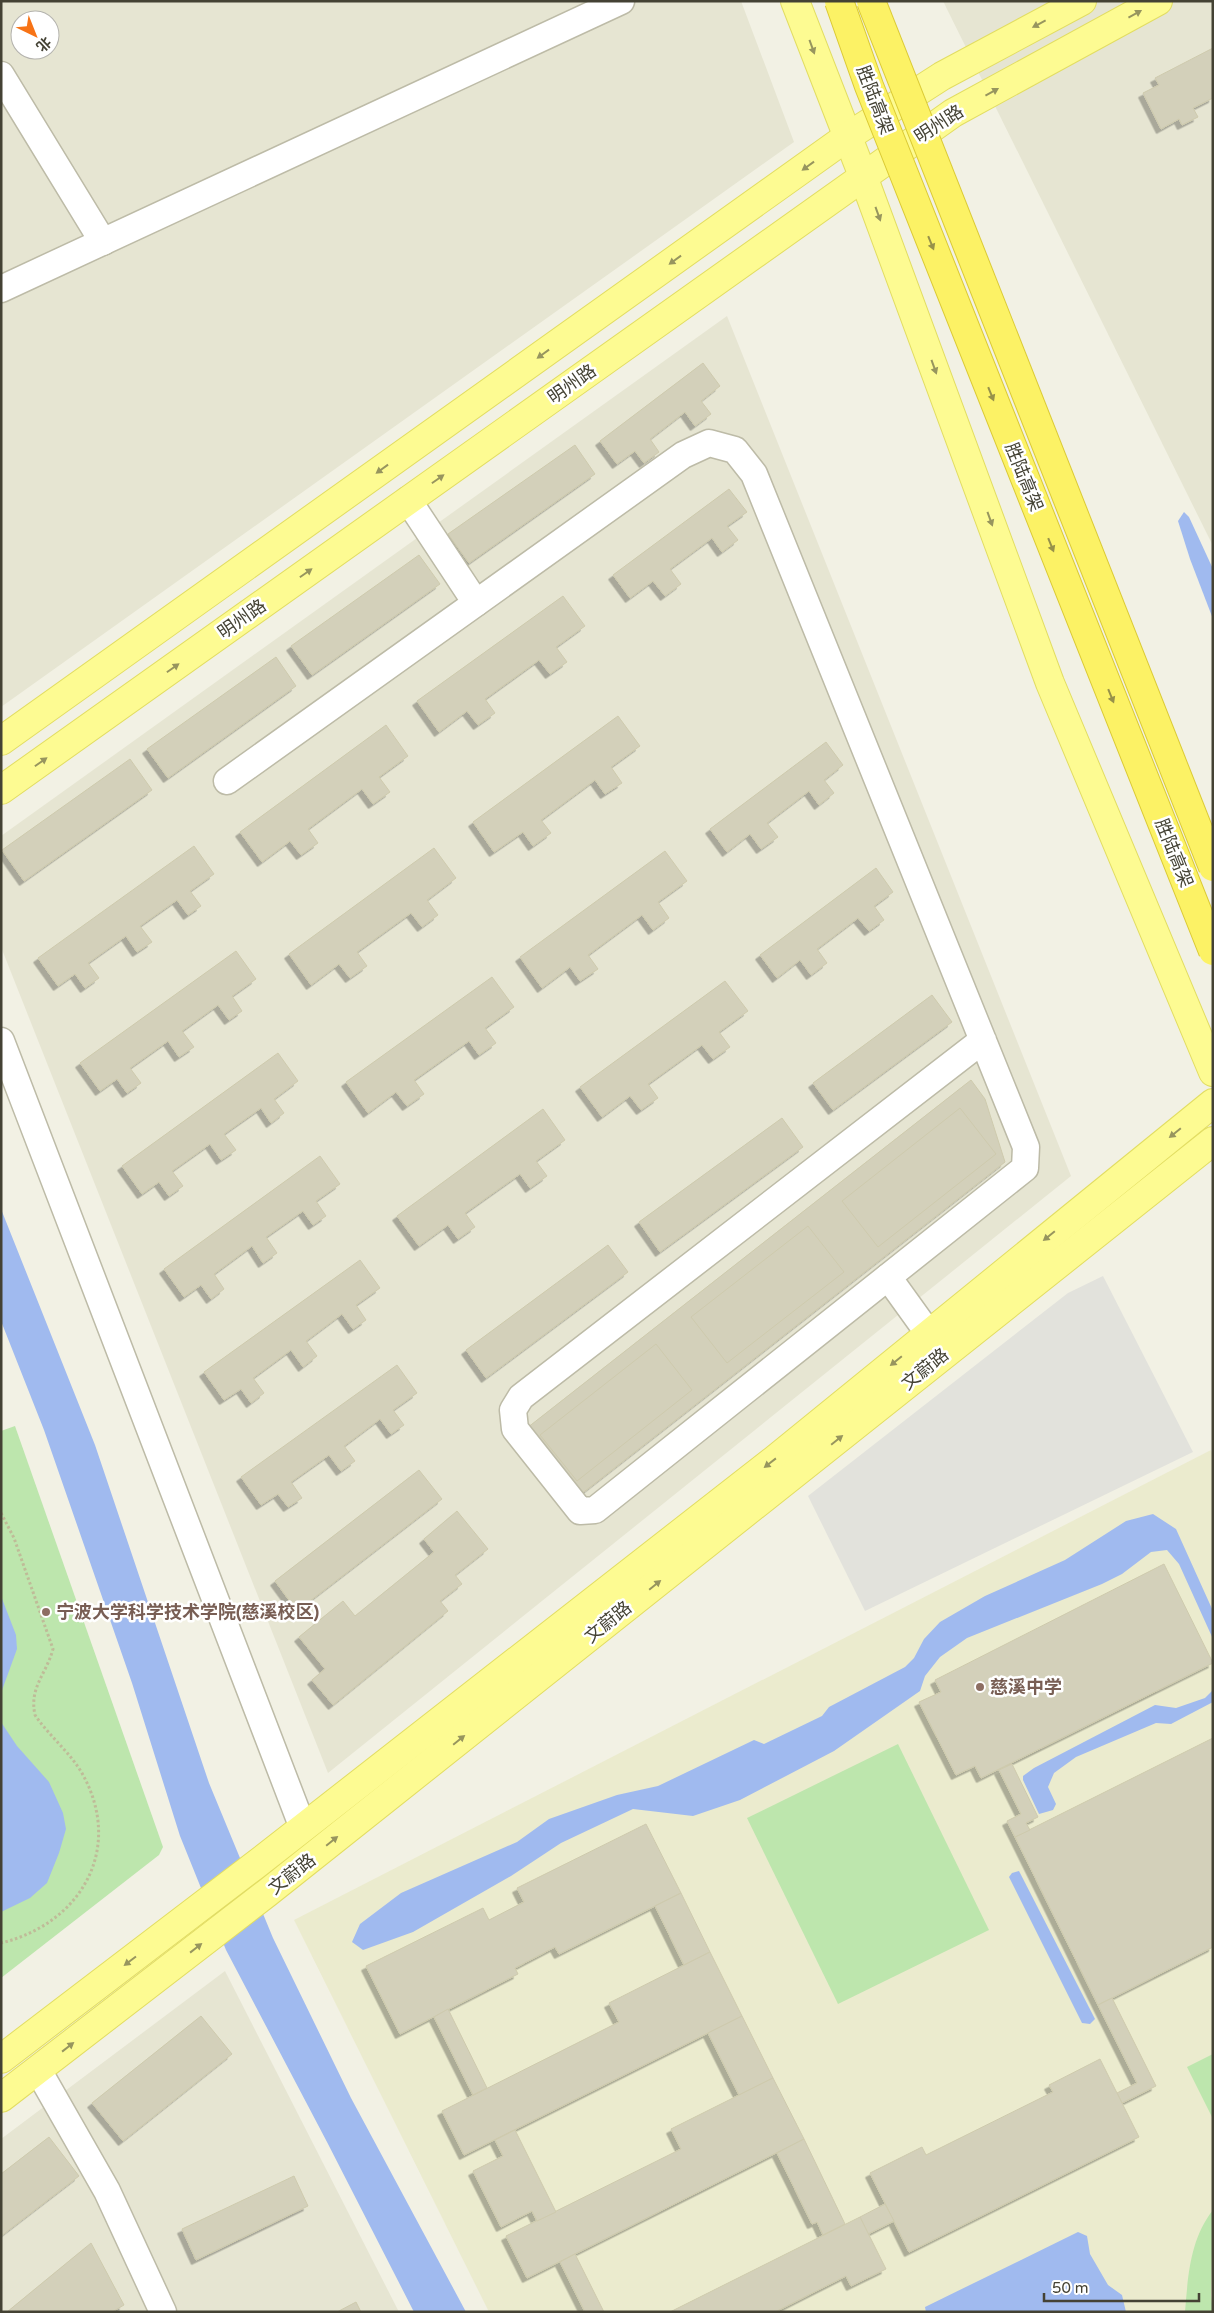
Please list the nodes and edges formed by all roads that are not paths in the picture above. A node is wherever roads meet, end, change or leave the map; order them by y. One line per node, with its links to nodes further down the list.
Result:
1 (621, 1): 11 (street)
2 (795, 1): 9 (main road, one-way to 9)
3 (839, 1): 20 (highway, 胜陆高架, one-way to 20, bridge)
4 (862, 1): 18 (main road)
5 (871, 1): 19 (highway, 胜陆高架, bridge)
6 (1082, 1): 9 (main road, one-way to 9)
7 (1158, 1): 10 (main road, 明州路, one-way to 7)
8 (1, 75): 11 (street)
9 (847, 137): 10 (main road); 15 (main road, one-way to 15)
10 (864, 176): 13 (main road, 明州路, one-way to 10); 23 (main road, one-way to 23)
11 (103, 242): 12 (street)
12 (1, 289)
13 (408, 500): 14 (street); 17 (main road, 明州路, one-way to 13)
14 (476, 603): 16 (street); 21 (street)
15 (1, 741)
16 (227, 781)
17 (1, 790)
18 (1213, 843)
19 (1213, 867)
20 (1213, 951)
21 (983, 1040): 26 (street); 26 (street)
22 (1, 1041): 28 (street)
23 (1213, 1072)
24 (1213, 1102): 27 (main road, 文蔚路, one-way to 27)
25 (1213, 1141): 30 (main road, 文蔚路, one-way to 25)
26 (888, 1277): 27 (street)
27 (929, 1334): 28 (main road, 文蔚路, one-way to 28)
28 (303, 1828): 29 (main road, 文蔚路, one-way to 29)
29 (1, 2059)
30 (38, 2070): 31 (main road, 文蔚路); 32 (street)
31 (1, 2098)
32 (163, 2312)

